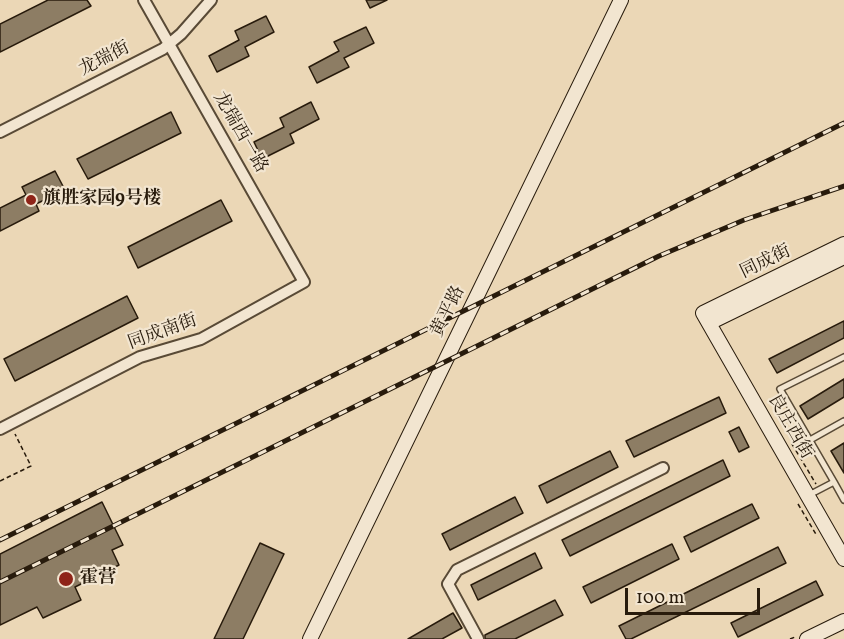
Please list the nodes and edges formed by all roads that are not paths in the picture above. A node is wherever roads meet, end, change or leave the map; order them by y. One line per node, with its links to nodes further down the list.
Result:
1 (144, 0): 5 (street, 龙瑞西一路)
2 (211, 0): 5 (street, 龙瑞街)
3 (614, 0): 23 (main road, 黄平路)
4 (621, 0): 24 (main road, 黄平路)
5 (170, 44): 6 (street, 龙瑞街); 9 (street, 龙瑞西一路)
6 (0, 132)
7 (844, 244): 10 (main road, 同成街)
8 (844, 257): 10 (main road, 同成街)
9 (304, 282): 13 (street, 同成南街)
10 (706, 318): 19 (main road, 良庄西街)
11 (844, 357): 14 (lane)
12 (844, 421): 14 (lane)
13 (5, 426)
14 (810, 440): 16 (lane)
15 (663, 468): 25 (street)
16 (834, 482): 18 (lane); 19 (lane)
17 (844, 485): 18 (lane)
18 (838, 489): 20 (lane)
19 (808, 496): 21 (main road, 良庄西街)
20 (844, 500)
21 (844, 559)
22 (844, 621): 26 (main road)
23 (303, 639)
24 (310, 639)
25 (478, 639)
26 (807, 639)

